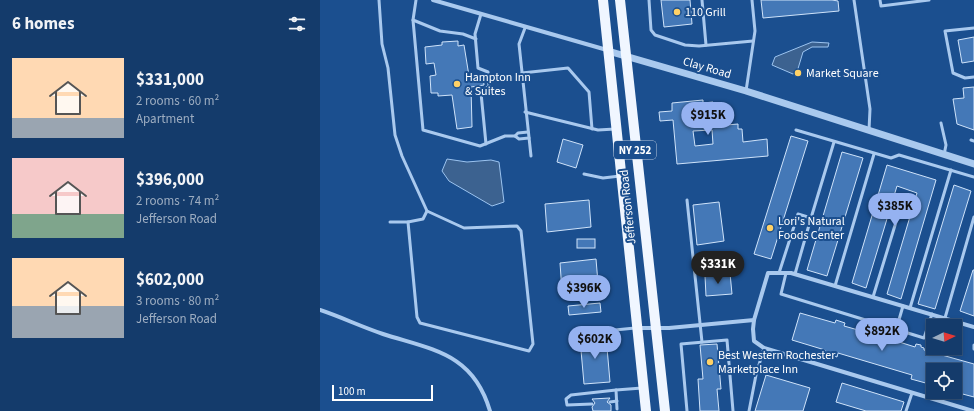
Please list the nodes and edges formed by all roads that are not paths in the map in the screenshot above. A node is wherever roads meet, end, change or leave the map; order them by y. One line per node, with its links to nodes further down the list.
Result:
1 (379, 0): 46 (lane)
2 (416, 0): 14 (lane)
3 (432, 0): 12 (street, Clay Road)
4 (603, 0): 20 (main road, Jefferson Road / NY 252)
5 (620, 0): 21 (main road, Jefferson Road / NY 252)
6 (649, 0): 19 (lane)
7 (702, 0): 19 (lane)
8 (752, 0): 18 (lane)
9 (854, 0): 30 (lane)
10 (880, 0): 11 (lane)
11 (929, 0)
12 (448, 2): 13 (street, Clay Road)
13 (481, 14): 15 (street, Clay Road); 17 (lane)
14 (413, 20): 17 (lane); 35 (lane)
15 (525, 28): 20 (street, Clay Road); 22 (lane)
16 (974, 28): 23 (lane)
17 (476, 39): 35 (lane)
18 (753, 41): 19 (lane); 24 (lane)
19 (706, 45)
20 (608, 51): 21 (street, Clay Road); 28 (main road, Jefferson Road / NY 252)
21 (626, 56): 24 (street, Clay Road); 63 (main road, Jefferson Road / NY 252)
22 (522, 73): 25 (lane); 27 (lane)
23 (974, 77)
24 (746, 91): 30 (street, Clay Road)
25 (526, 112): 27 (lane); 31 (lane)
26 (941, 123): 37 (lane)
27 (592, 129): 28 (lane)
28 (617, 129): 42 (main road, Jefferson Road / NY 252)
29 (796, 130): 34 (lane)
30 (869, 131): 37 (street, Clay Road)
31 (528, 132): 32 (lane); 33 (lane)
32 (515, 136): 33 (lane); 35 (lane)
33 (529, 138): 38 (lane)
34 (834, 142): 36 (lane); 48 (lane)
35 (486, 144)
36 (874, 154): 40 (lane); 54 (lane)
37 (944, 155): 39 (street, Clay Road)
38 (531, 156)
39 (974, 164)
40 (951, 170): 43 (lane); 57 (lane)
41 (584, 174): 42 (lane)
42 (622, 176): 65 (main road, Jefferson Road / NY 252)
43 (974, 178)
44 (904, 196): 55 (lane)
45 (687, 200): 62 (lane)
46 (427, 211): 50 (lane); 50 (lane)
47 (974, 217): 60 (lane)
48 (811, 218): 51 (lane); 53 (lane)
49 (390, 222): 50 (lane)
50 (408, 222)
51 (780, 273): 52 (street); 61 (street)
52 (786, 273): 53 (street); 67 (lane)
53 (795, 274): 54 (street)
54 (835, 286): 55 (street)
55 (874, 297): 56 (street)
56 (903, 306): 57 (street); 67 (lane)
57 (910, 308): 59 (street)
58 (320, 310): 80 (street)
59 (932, 314): 60 (street); 67 (lane)
60 (945, 318): 64 (street)
61 (754, 320): 62 (street); 70 (street)
62 (700, 325): 63 (street); 68 (lane)
63 (655, 327): 65 (street); 82 (main road, Jefferson Road / NY 252)
64 (974, 327)
65 (638, 328): 66 (lane); 72 (main road, Jefferson Road / NY 252)
66 (615, 330)
67 (896, 330)
68 (702, 342): 83 (lane); 84 (lane)
69 (974, 345): 71 (lane)
70 (764, 348): 74 (street); 85 (lane)
71 (974, 349)
72 (644, 388): 73 (lane); 81 (main road, Jefferson Road / NY 252)
73 (616, 390): 75 (lane); 77 (lane)
74 (912, 393): 79 (street); 86 (lane)
75 (617, 401): 76 (lane); 78 (lane)
76 (610, 402)
77 (592, 404)
78 (617, 409)
79 (963, 410): 87 (street)
80 (490, 411)
81 (646, 411)
82 (664, 411)
83 (687, 411)
84 (733, 411)
85 (750, 411)
86 (906, 411)
87 (973, 411)

